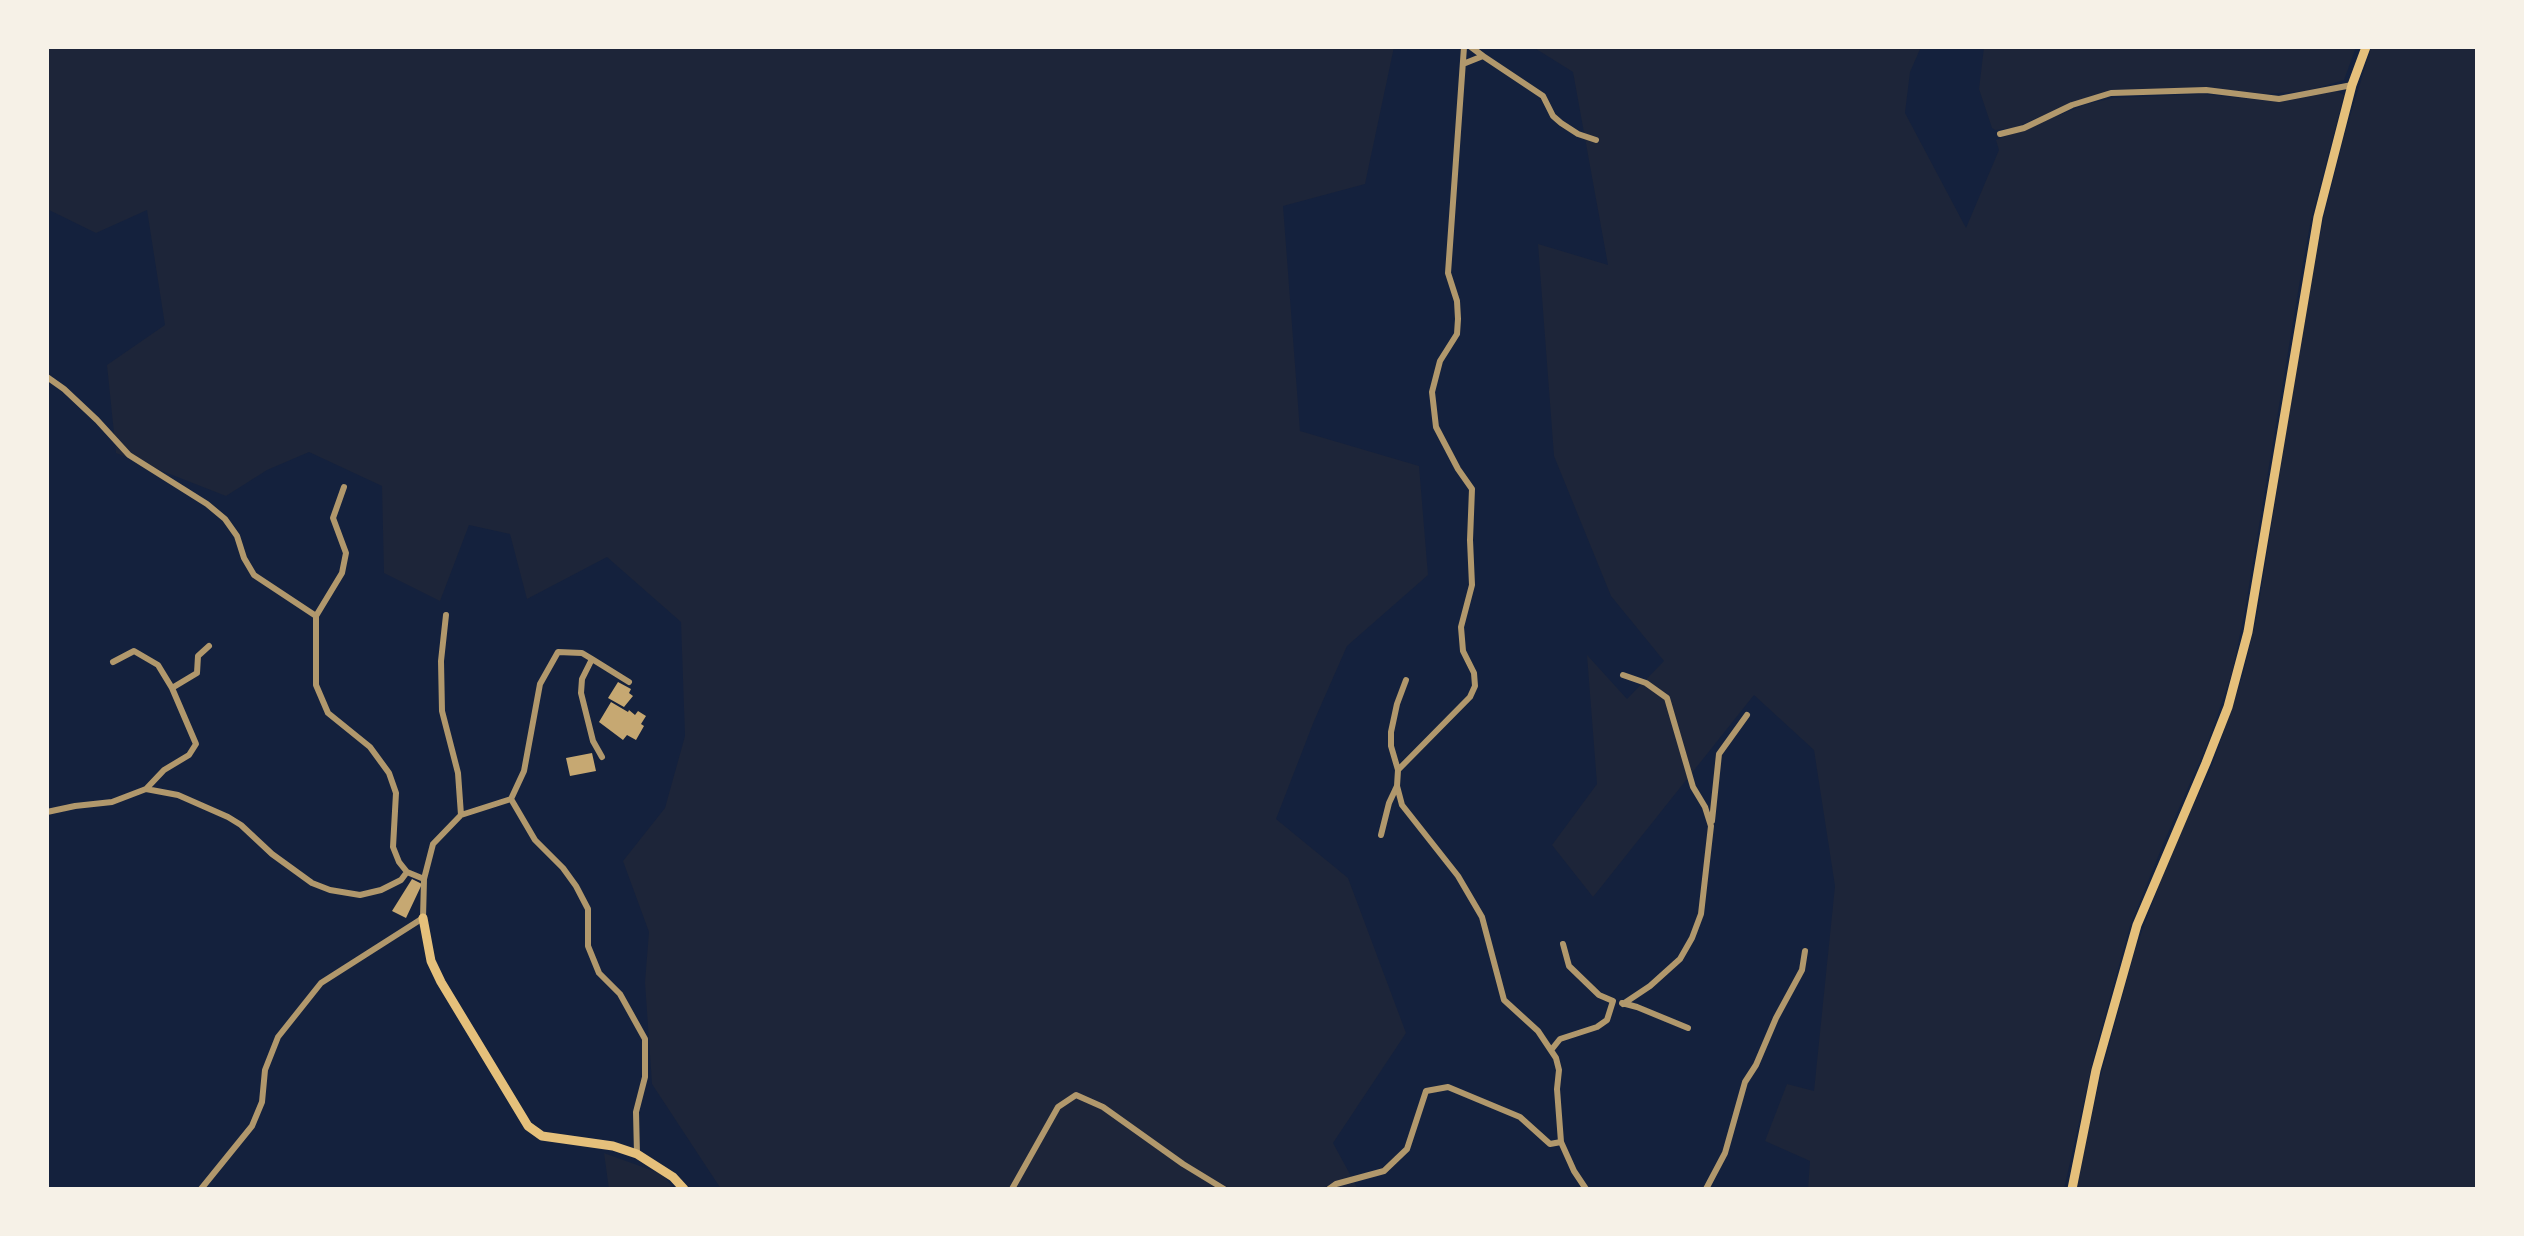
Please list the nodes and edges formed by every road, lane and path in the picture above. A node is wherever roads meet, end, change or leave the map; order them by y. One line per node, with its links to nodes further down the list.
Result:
1 (1464, 47): 5 (street)
2 (1471, 47): 4 (street)
3 (2366, 47): 6 (main road)
4 (1483, 56): 5 (street); 8 (street)
5 (1463, 64): 22 (street)
6 (2352, 85): 7 (street); 48 (main road)
7 (2000, 134)
8 (1596, 140)
9 (47, 377): 12 (street)
10 (344, 487): 12 (street)
11 (446, 615): 27 (street)
12 (316, 616): 30 (street)
13 (209, 646): 19 (street)
14 (592, 659): 18 (street); 21 (street); 25 (street)
15 (113, 662): 19 (street)
16 (1623, 675): 28 (street)
17 (1406, 680): 22 (street)
18 (629, 682)
19 (172, 688): 24 (street)
20 (1748, 715): 28 (street)
21 (602, 757)
22 (1398, 770): 23 (street)
23 (1397, 786): 29 (street); 38 (street)
24 (146, 789): 26 (street); 30 (street)
25 (511, 799): 27 (street); 40 (street)
26 (47, 812)
27 (461, 815): 31 (street)
28 (1711, 826): 36 (street)
29 (1381, 835)
30 (407, 872): 31 (street)
31 (424, 879): 32 (street)
32 (423, 918): 40 (main road); 41 (street)
33 (1563, 944): 35 (street)
34 (1805, 951): 47 (street)
35 (1613, 1001): 36 (street); 38 (street)
36 (1623, 1004): 37 (street)
37 (1688, 1028)
38 (1552, 1049): 39 (street)
39 (1560, 1142): 45 (street); 46 (street)
40 (637, 1154): 42 (main road)
41 (201, 1189)
42 (684, 1189)
43 (1012, 1189): 44 (street)
44 (1224, 1189)
45 (1329, 1189)
46 (1586, 1189)
47 (1706, 1189)
48 (2072, 1189)

